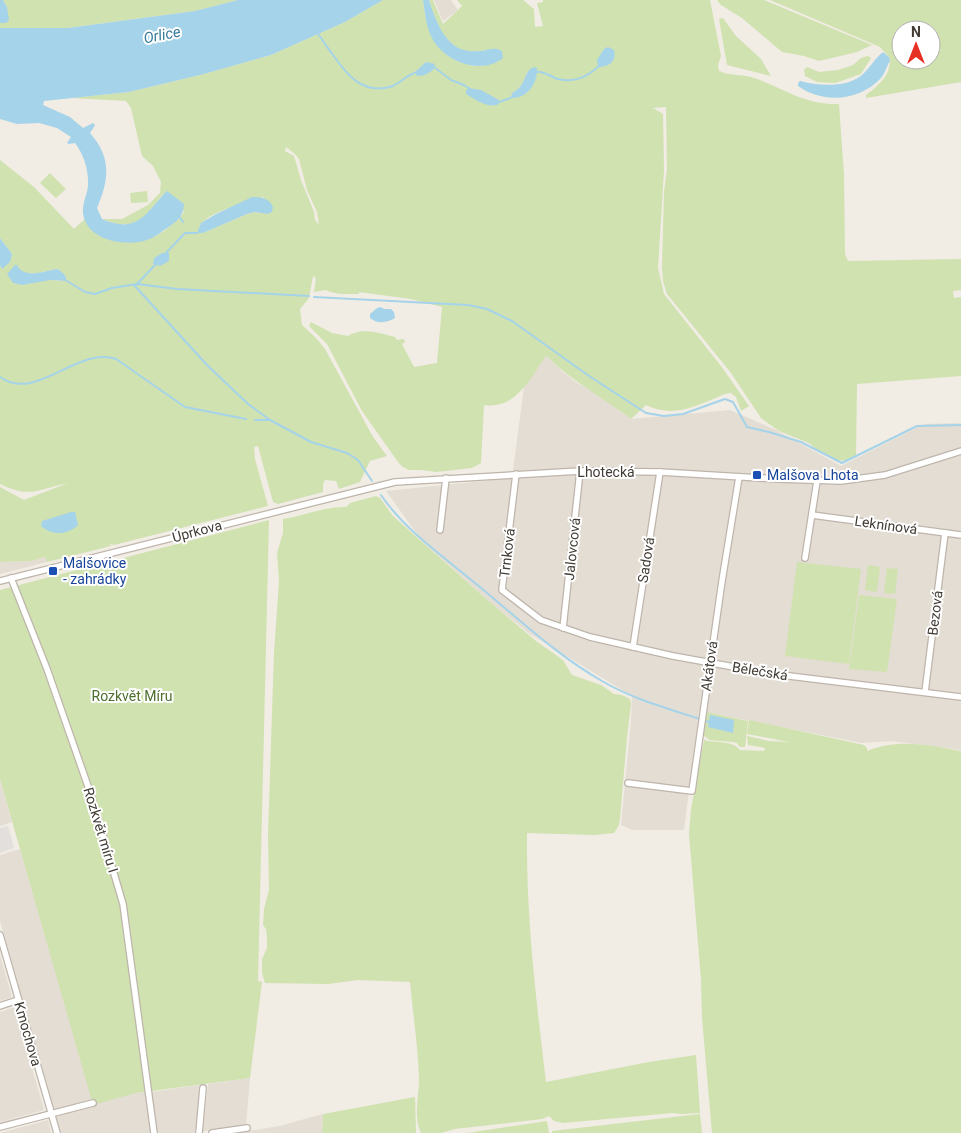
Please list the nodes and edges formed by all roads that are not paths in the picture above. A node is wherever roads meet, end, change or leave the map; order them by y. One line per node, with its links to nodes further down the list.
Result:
1 (961, 451): 7 (street, Lhotecká)
2 (580, 471): 3 (street, Lhotecká); 4 (street, Lhotecká); 16 (street, Jalovcová)
3 (660, 472): 5 (street, Lhotecká); 17 (street, Sadová)
4 (516, 474): 6 (street, Lhotecká); 16 (street, Trnková)
5 (739, 477): 7 (street, Lhotecká); 18 (street, Akátová)
6 (446, 478): 8 (street, Lhotecká); 10 (street)
7 (817, 481): 9 (street)
8 (395, 482): 14 (street, Úprkova)
9 (812, 515): 11 (street, Leknínová); 13 (street)
10 (440, 530)
11 (945, 533): 12 (street, Leknínová); 19 (street, Bezová)
12 (961, 535)
13 (805, 558)
14 (11, 578): 15 (street, Úprkova); 31 (street, Rozkvět míru I)
15 (0, 581)
16 (563, 628): 17 (street, Bělečská)
17 (633, 647): 18 (street, Bělečská)
18 (710, 663): 19 (street, Bělečská); 21 (street, Akátová)
19 (925, 692): 20 (street, Bělečská)
20 (961, 697)
21 (628, 783)
22 (0, 935): 23 (street, Kmochova)
23 (18, 1000): 24 (street); 27 (street, Kmochova)
24 (0, 1006)
25 (203, 1088): 32 (street)
26 (93, 1103): 27 (street)
27 (51, 1113): 28 (street); 30 (street, Kmochova)
28 (0, 1127)
29 (247, 1128): 33 (street)
30 (57, 1133)
31 (154, 1133)
32 (199, 1133)
33 (212, 1133)

